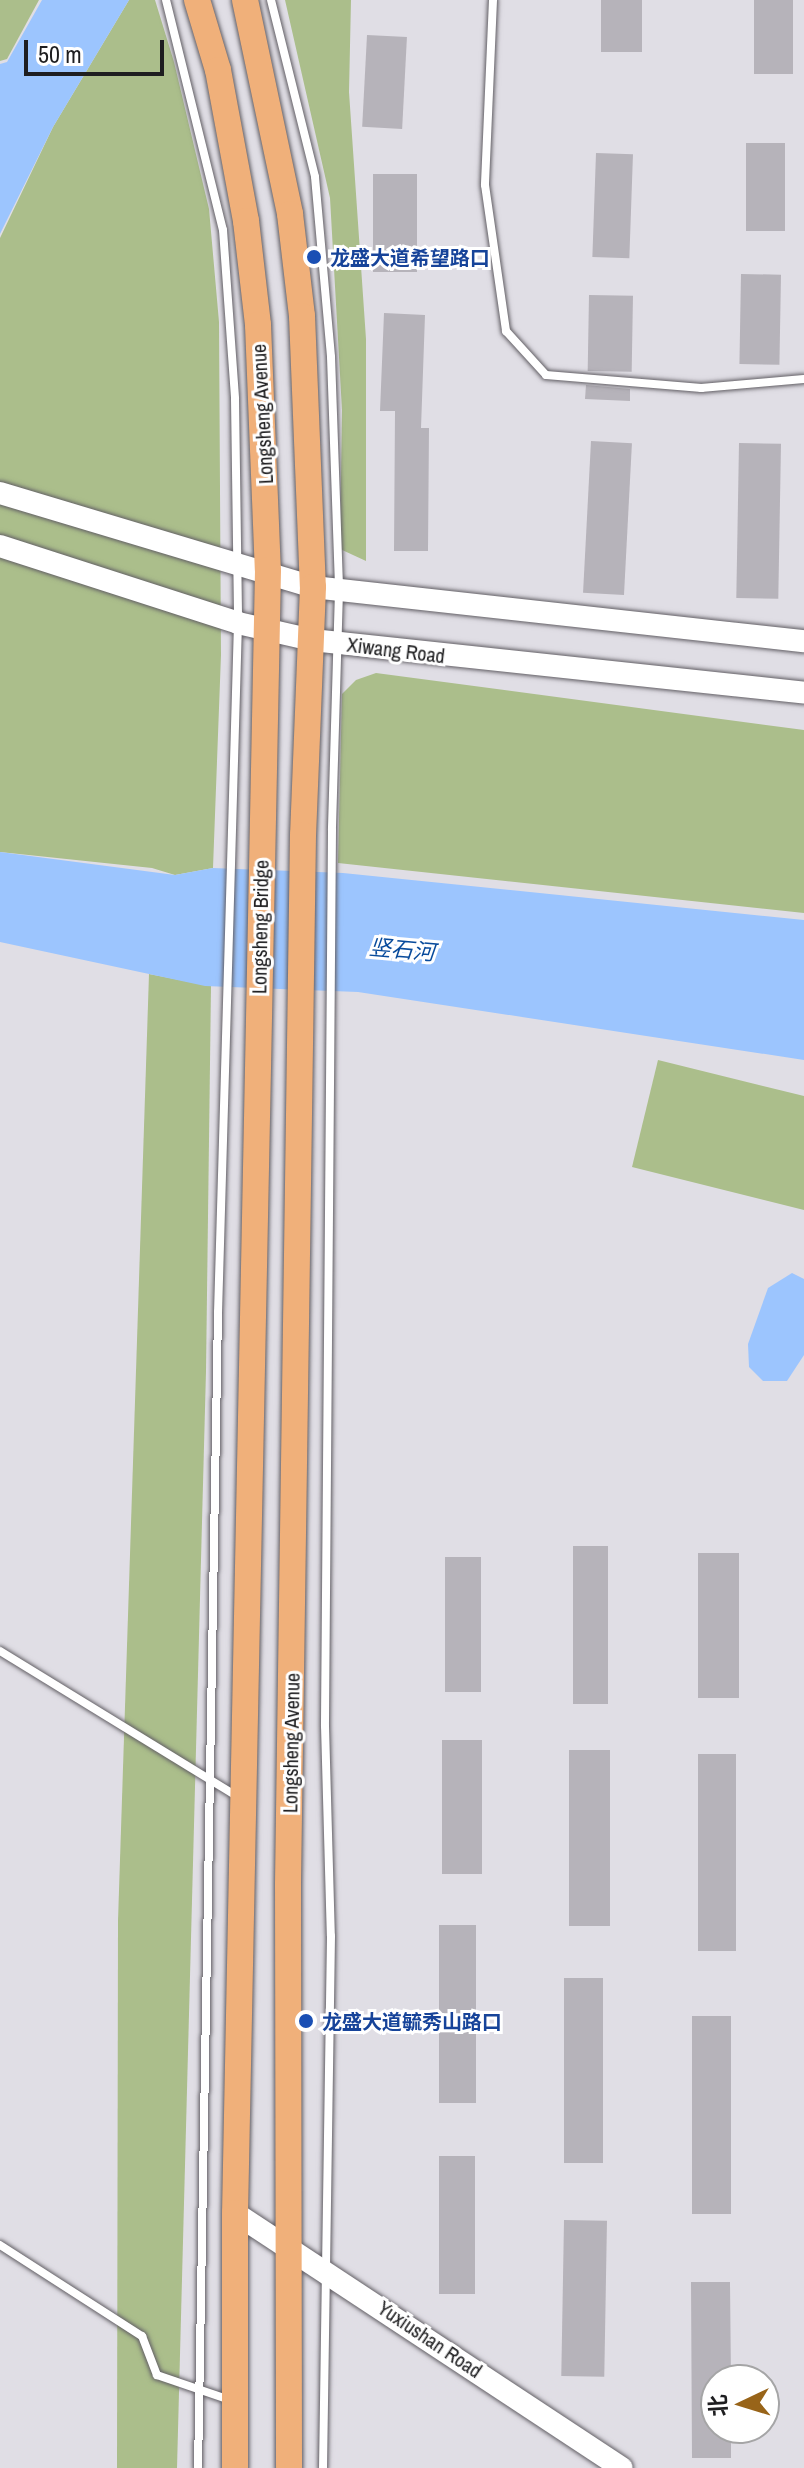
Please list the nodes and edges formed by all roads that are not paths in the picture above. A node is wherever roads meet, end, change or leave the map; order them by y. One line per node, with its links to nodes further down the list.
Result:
1 (166, 0): 9 (lane)
2 (197, 0): 10 (main road, Longsheng Avenue)
3 (245, 0): 11 (main road)
4 (271, 0): 11 (lane)
5 (493, 0): 6 (lane)
6 (804, 379)
7 (0, 493): 9 (main road)
8 (0, 546): 12 (main road, Xiwang Road)
9 (237, 563): 10 (main road); 12 (lane)
10 (268, 570): 11 (main road); 13 (main road, Longsheng Avenue)
11 (326, 589): 14 (main road); 15 (main road)
12 (238, 623): 13 (main road, Xiwang Road); 24 (lane)
13 (267, 631): 14 (main road, Xiwang Road); 17 (main road, Longsheng Avenue)
14 (325, 641): 16 (main road, Xiwang Road); 22 (main road, Longsheng Avenue); 23 (lane)
15 (804, 641)
16 (804, 693)
17 (261, 835): 19 (main road, Longsheng Bridge)
18 (0, 1651): 19 (lane)
19 (245, 1802): 20 (main road)
20 (235, 2213): 22 (main road, Yuxiushan Road); 25 (main road)
21 (0, 2245): 24 (lane)
22 (288, 2246): 23 (main road, Yuxiushan Road); 28 (main road, Longsheng Avenue)
23 (324, 2268): 29 (lane); 30 (main road, Yuxiushan Road)
24 (196, 2393): 25 (lane); 26 (lane)
25 (234, 2402): 27 (main road)
26 (198, 2468)
27 (235, 2468)
28 (289, 2468)
29 (323, 2468)
30 (622, 2468)

